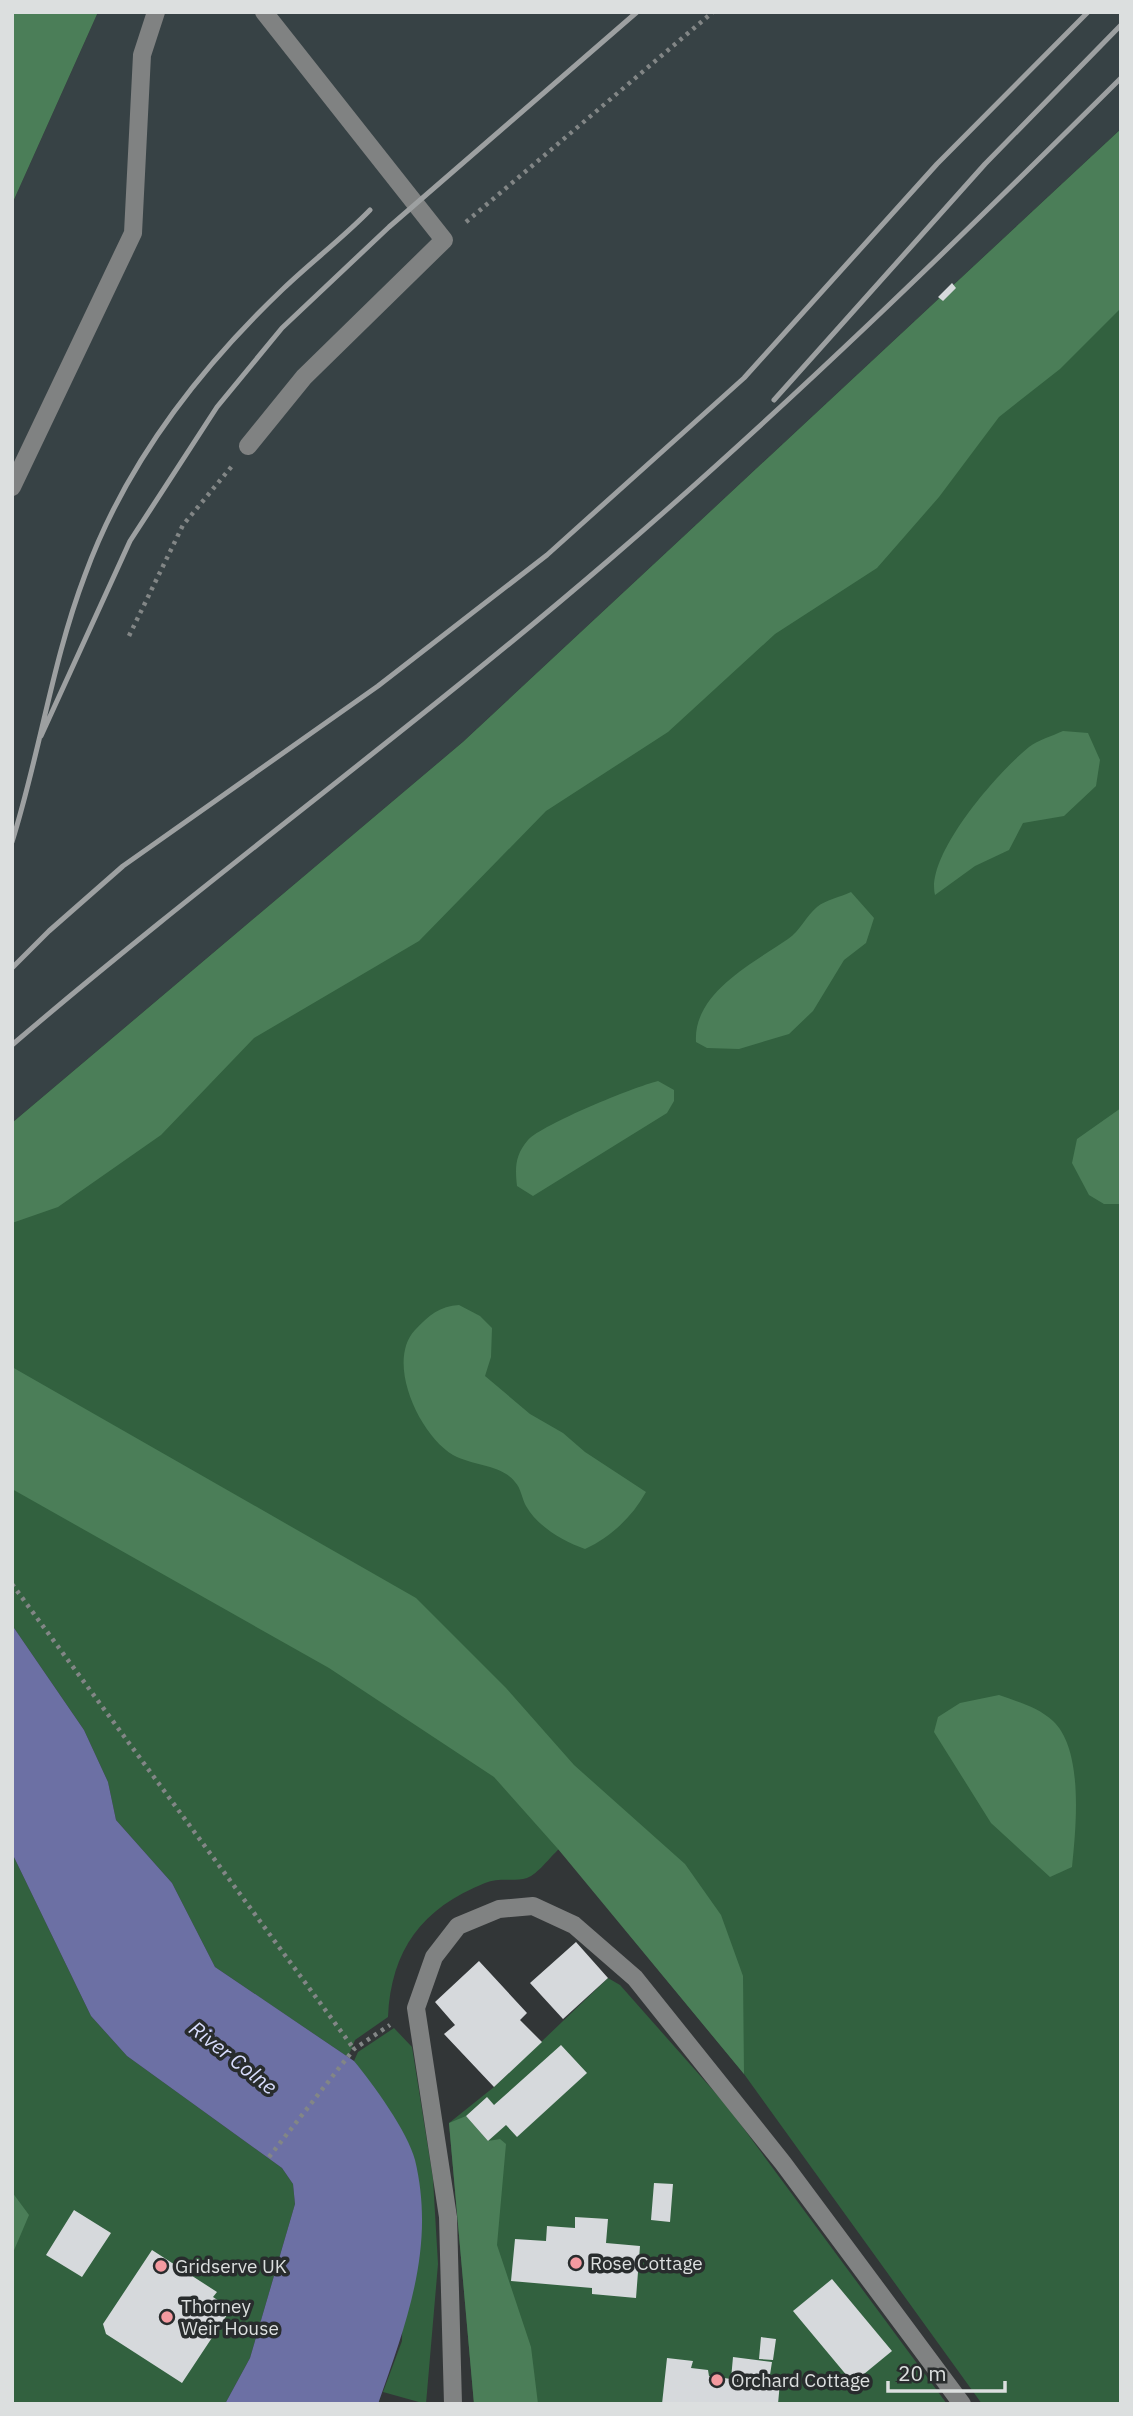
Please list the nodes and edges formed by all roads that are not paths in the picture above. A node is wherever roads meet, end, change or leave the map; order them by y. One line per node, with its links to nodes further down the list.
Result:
1 (156, 12): 4 (lane)
2 (264, 12): 3 (lane)
3 (248, 446)
4 (12, 487)
5 (453, 2404): 6 (lane)
6 (962, 2404)

